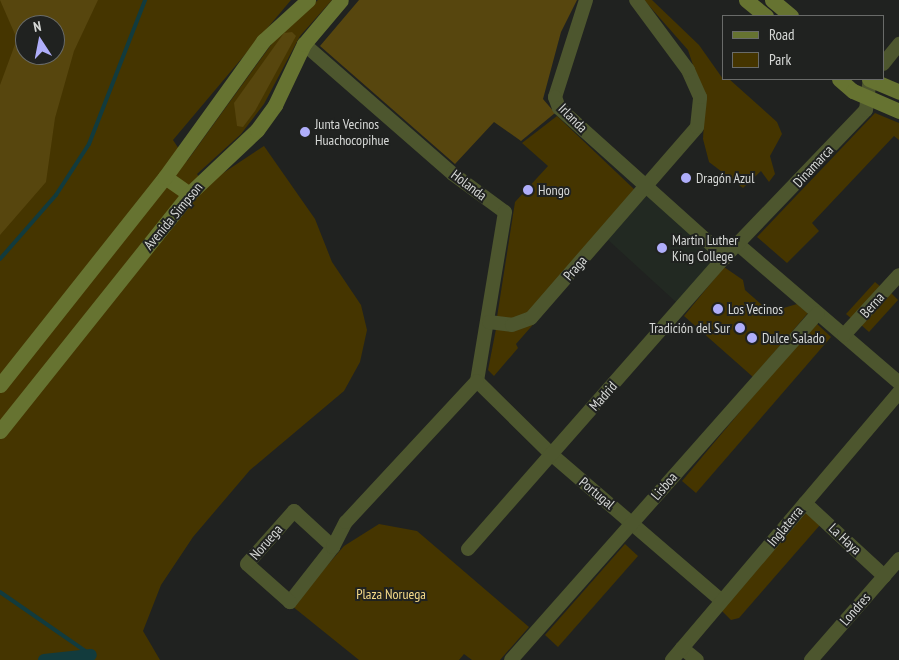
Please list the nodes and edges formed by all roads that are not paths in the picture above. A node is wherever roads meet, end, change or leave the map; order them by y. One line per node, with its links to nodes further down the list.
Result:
1 (308, 0): 16 (main road, Avenida Simpson)
2 (341, 0): 7 (main road, Avenida Simpson)
3 (586, 0): 17 (street, Irlanda)
4 (636, 0): 17 (street)
5 (746, 0): 6 (main road)
6 (765, 15)
7 (304, 44): 18 (main road, Avenida Simpson); 23 (street, Holanda)
8 (899, 44): 9 (street)
9 (884, 63)
10 (841, 80): 14 (main road)
11 (870, 80): 14 (street)
12 (872, 80): 13 (main road)
13 (899, 92)
14 (870, 99): 15 (main road); 19 (street, Dinamarca)
15 (899, 111)
16 (165, 177): 18 (main road); 27 (main road, Avenida Simpson)
17 (648, 186): 20 (street, Irlanda); 23 (street, Praga)
18 (189, 194): 29 (main road, Avenida Simpson)
19 (740, 246): 20 (street, Madrid); 22 (street)
20 (726, 258): 30 (street, Madrid)
21 (899, 276): 24 (street, Berna)
22 (818, 313): 24 (street); 32 (street, Lisboa)
23 (489, 322): 25 (street, Holanda)
24 (844, 335): 26 (street)
25 (477, 381): 30 (street, Portugal); 33 (street, Noruega)
26 (899, 383)
27 (0, 385)
28 (899, 392): 31 (street, Inglaterra)
29 (0, 431)
30 (551, 454): 32 (street, Portugal); 34 (street, Madrid)
31 (805, 503): 36 (street, La Haya); 37 (street, Inglaterra)
32 (632, 523): 37 (street, Portugal); 39 (street, Lisboa)
33 (333, 548): 33 (street, Noruega)
34 (468, 549)
35 (899, 559): 36 (street, Londres)
36 (884, 576): 42 (street, Londres)
37 (722, 601): 38 (street, Inglaterra)
38 (682, 648): 40 (street, Inglaterra); 41 (street)
39 (511, 660)
40 (672, 660)
41 (697, 660)
42 (811, 660)

